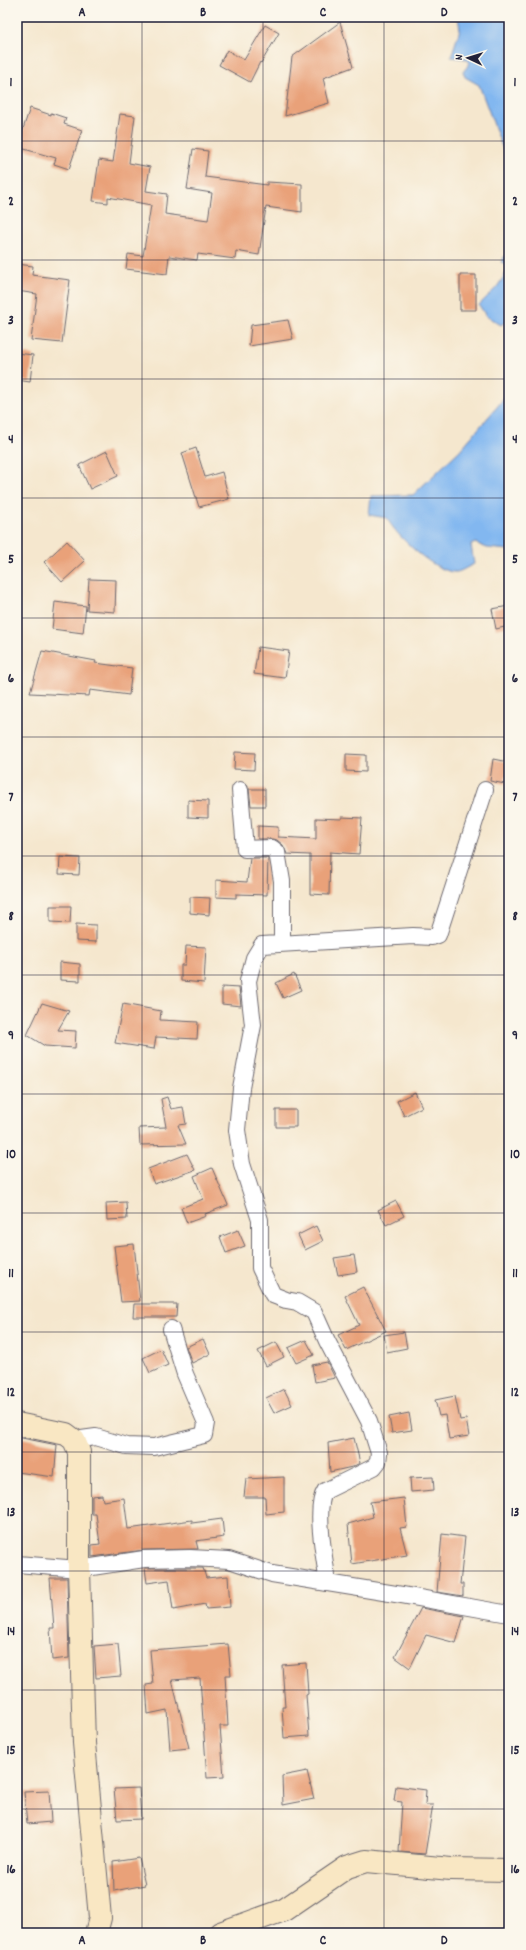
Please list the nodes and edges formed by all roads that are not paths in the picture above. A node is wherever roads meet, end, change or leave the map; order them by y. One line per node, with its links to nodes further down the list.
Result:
1 (240, 790): 3 (street)
2 (485, 790): 3 (street)
3 (282, 943): 9 (street)
4 (171, 1328): 6 (street)
5 (17, 1424): 6 (street)
6 (74, 1440): 8 (street)
7 (17, 1564): 8 (street)
8 (79, 1569): 9 (street); 12 (street)
9 (328, 1583): 10 (street)
10 (509, 1614)
11 (509, 1870): 13 (street)
12 (96, 1933)
13 (220, 1933)

